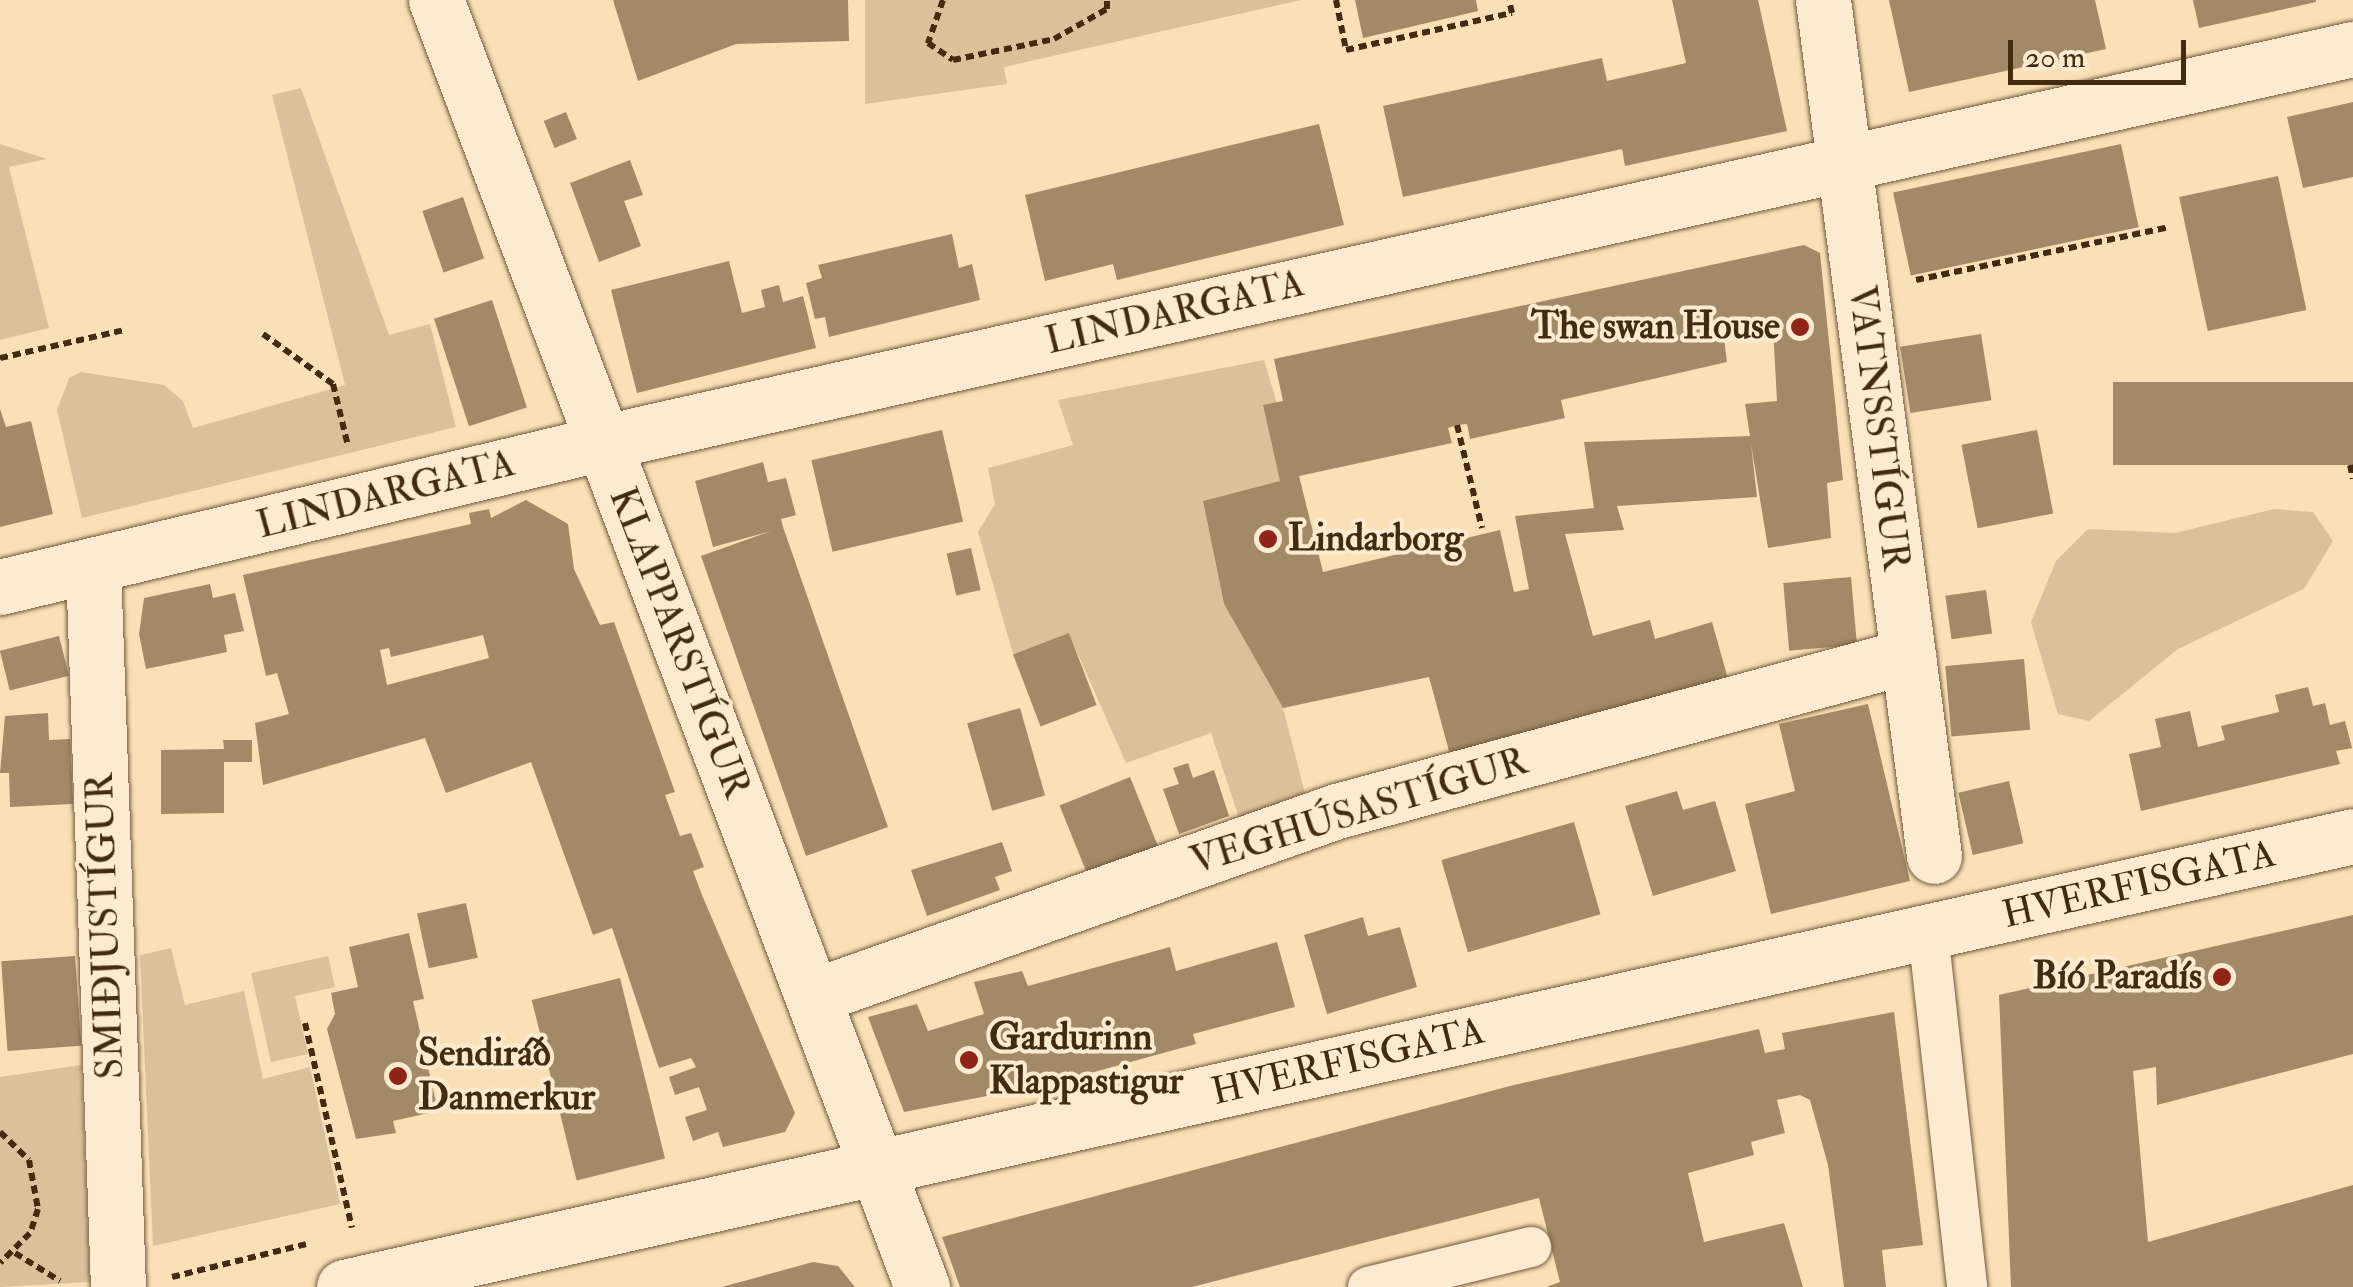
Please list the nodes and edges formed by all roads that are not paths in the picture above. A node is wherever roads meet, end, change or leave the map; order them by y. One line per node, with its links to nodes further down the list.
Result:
1 (436, 0): 5 (street, KLAPPARSTÍGUR)
2 (1822, 0): 4 (street, VATNSSTÍGUR)
3 (2353, 49): 4 (street, LINDARGATA)
4 (1844, 164): 5 (street, LINDARGATA); 8 (street, VATNSSTÍGUR)
5 (600, 444): 6 (street, LINDARGATA); 12 (street, KLAPPARSTÍGUR)
6 (93, 566): 7 (street, LINDARGATA); 17 (street, SMIÐJUSTÍGUR)
7 (0, 587)
8 (1908, 656): 10 (street, VATNSSTÍGUR); 12 (street, VEGHÚSASTÍGUR)
9 (2353, 836): 11 (street, HVERFISGATA)
10 (1934, 856)
11 (1928, 932): 13 (street, HVERFISGATA); 19 (street)
12 (817, 995): 13 (street, KLAPPARSTÍGUR)
13 (879, 1168): 15 (street, HVERFISGATA); 18 (street, KLAPPARSTÍGUR)
14 (1531, 1247): 16 (street)
15 (354, 1285)
16 (1373, 1286)
17 (118, 1287)
18 (922, 1287)
19 (1966, 1287)

